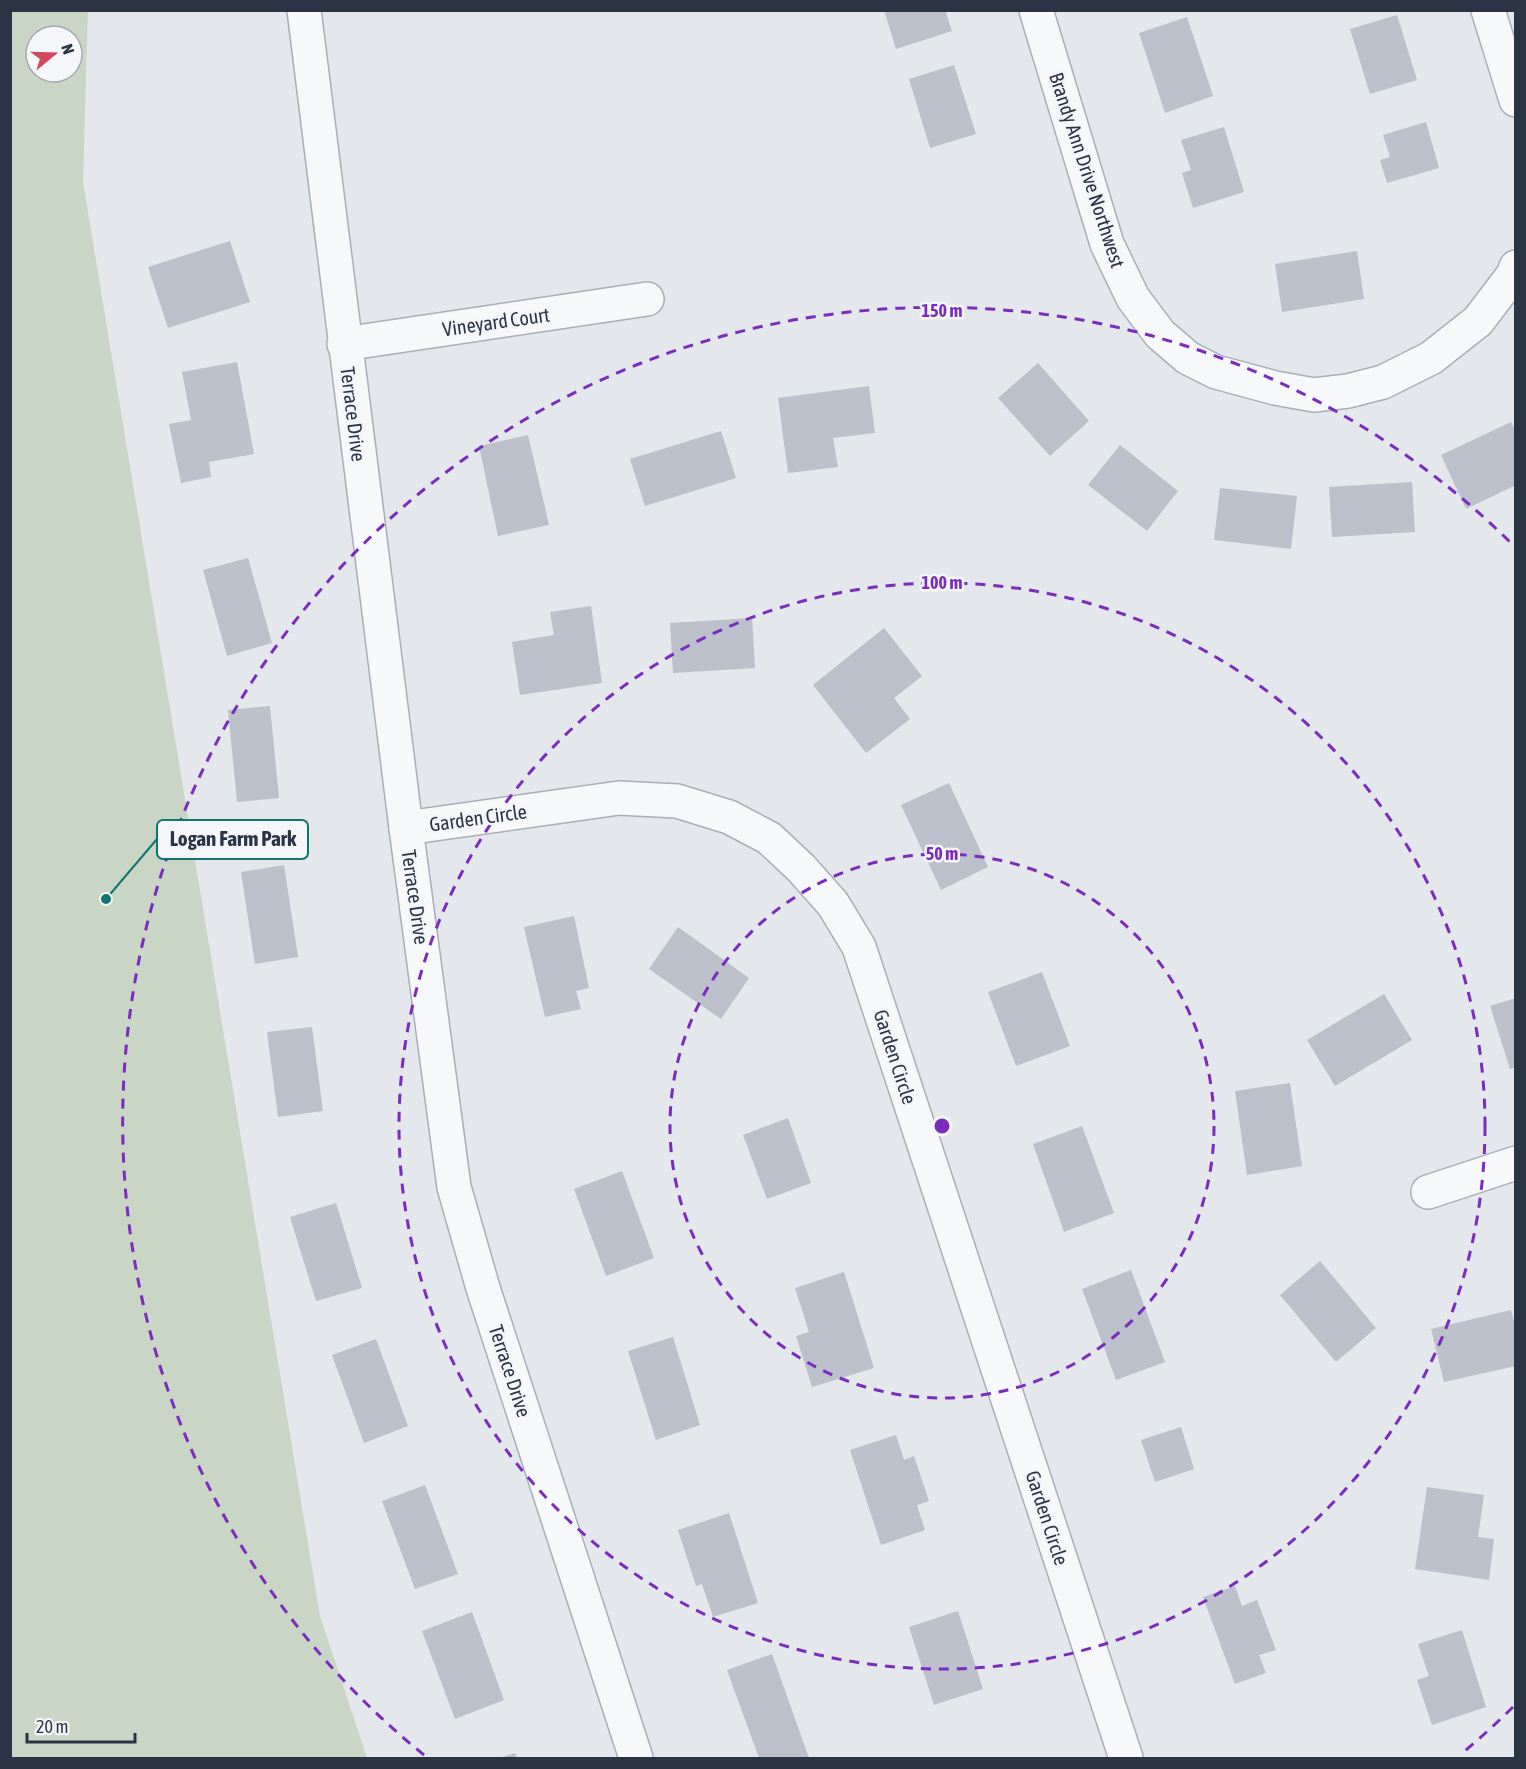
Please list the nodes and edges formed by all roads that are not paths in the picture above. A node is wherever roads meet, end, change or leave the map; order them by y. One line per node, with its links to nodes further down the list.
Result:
1 (304, 10): 7 (street, Terrace Drive)
2 (1036, 10): 5 (street, Brandy Ann Drive Northwest)
3 (1488, 10): 4 (street)
4 (1515, 100)
5 (1515, 267)
6 (647, 299): 7 (street, Vineyard Court)
7 (344, 344): 8 (street, Terrace Drive)
8 (406, 828): 11 (street, Terrace Drive); 12 (street, Garden Circle)
9 (1515, 1163): 10 (street)
10 (1428, 1192)
11 (636, 1758)
12 (1126, 1758)

